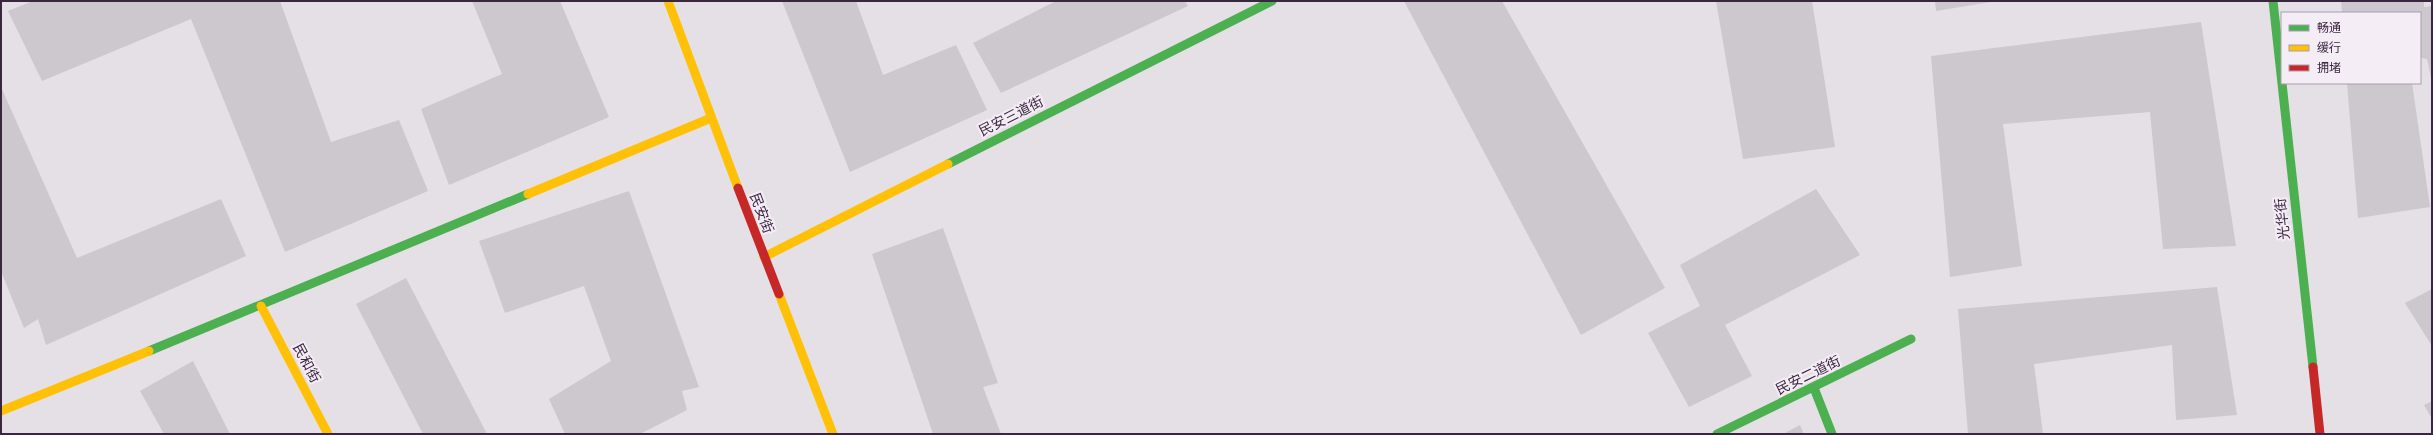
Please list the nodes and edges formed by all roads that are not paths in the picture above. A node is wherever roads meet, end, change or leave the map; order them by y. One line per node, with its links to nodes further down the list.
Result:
1 (668, 1): 6 (street, 民安街)
2 (1272, 1): 7 (street, 民安三道街)
3 (2273, 1): 4 (street, 光华街)
4 (2281, 75)
5 (2282, 84): 16 (street, 光华街)
6 (711, 118): 7 (street, 民安街); 8 (street)
7 (764, 257): 13 (street, 民安街)
8 (261, 306): 11 (street); 12 (street, 民和街)
9 (1911, 339): 10 (street, 民安二道街)
10 (1814, 388): 14 (street, 民安二道街); 15 (street)
11 (1, 411)
12 (328, 434)
13 (833, 434)
14 (1717, 434)
15 (1832, 434)
16 (2320, 434)

